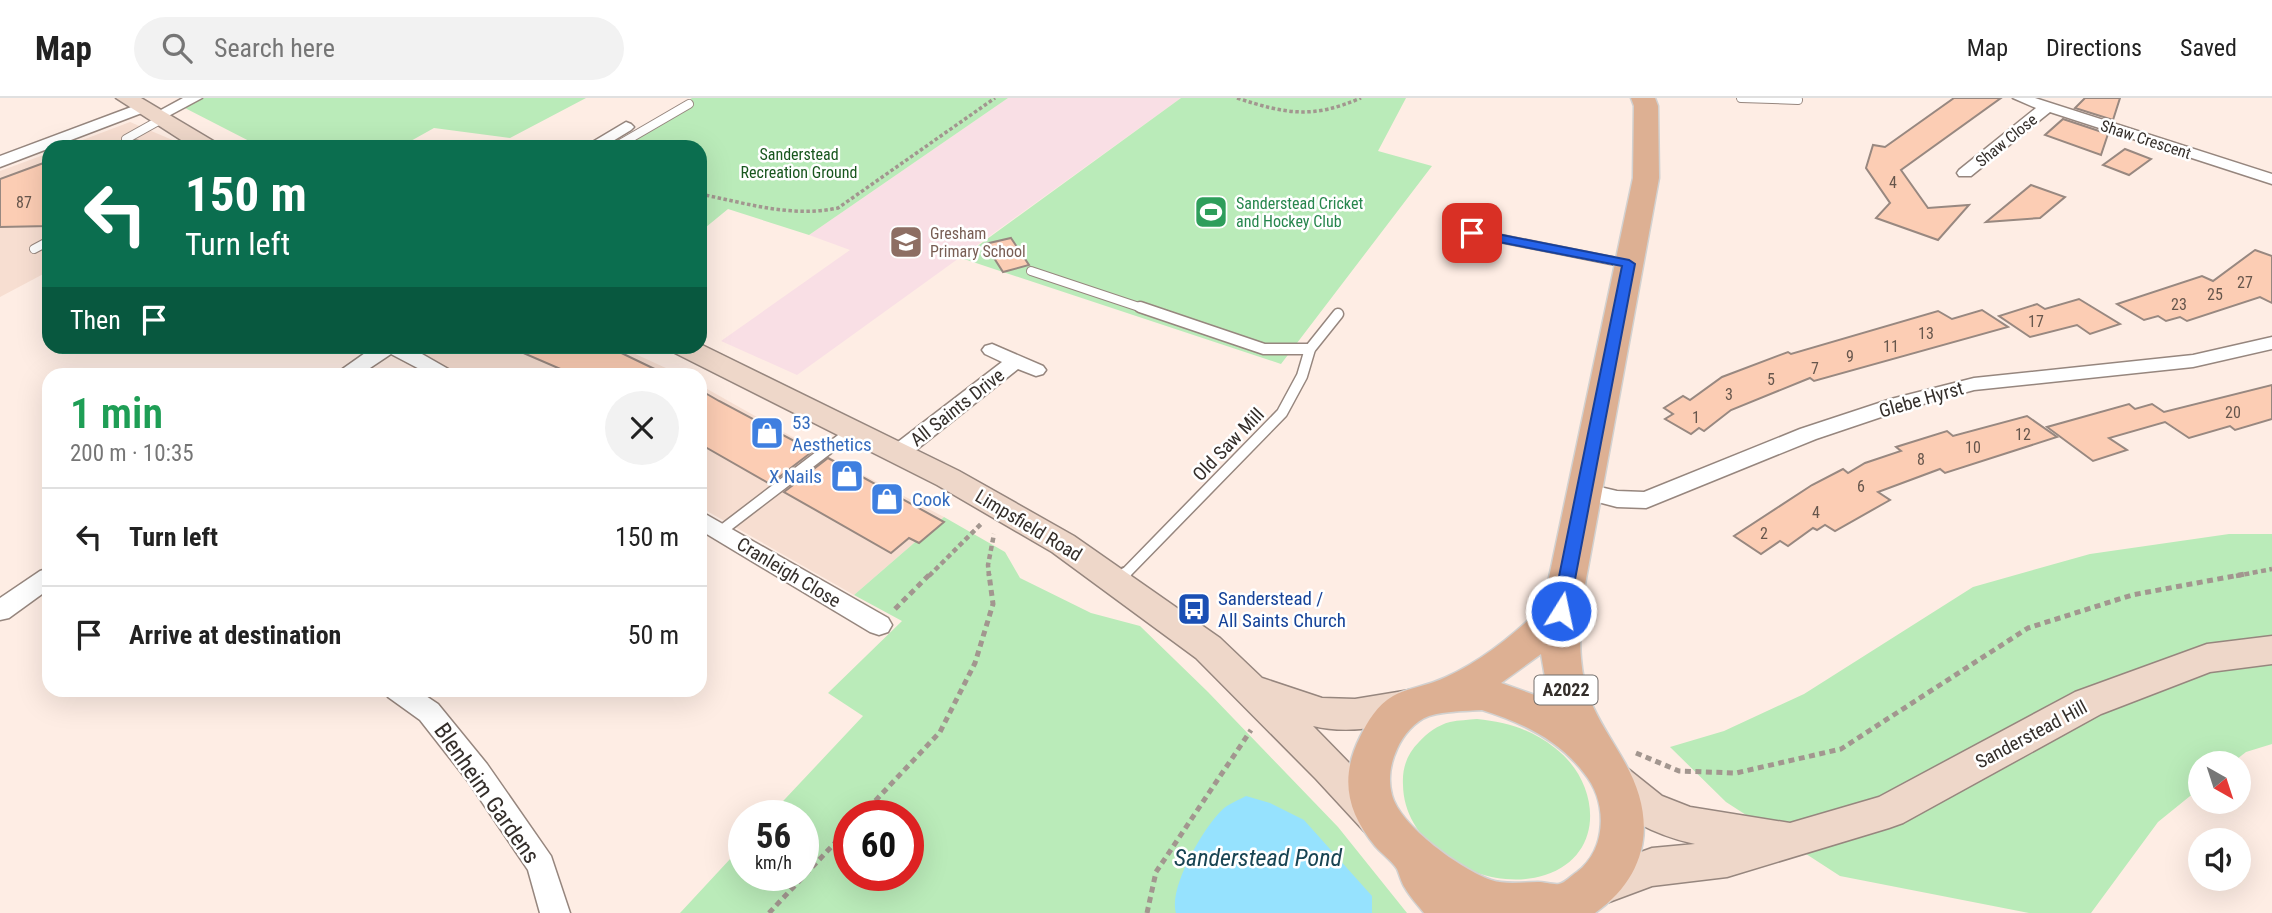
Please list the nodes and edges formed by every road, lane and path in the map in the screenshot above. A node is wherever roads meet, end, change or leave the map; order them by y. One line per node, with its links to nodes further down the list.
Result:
1 (195, 98): 11 (street)
2 (995, 98): 22 (path)
3 (1237, 98): 4 (path)
4 (1361, 98)
5 (1643, 98): 26 (main road, A2022)
6 (1741, 98): 8 (lane)
7 (2020, 98): 10 (street, Shaw Crescent)
8 (1798, 100)
9 (689, 104): 17 (lane)
10 (2047, 107): 20 (street, Shaw Close); 21 (street, Shaw Crescent)
11 (146, 111): 13 (street); 14 (lane); 15 (main road)
12 (626, 127): 16 (street)
13 (55, 140)
14 (126, 140)
15 (193, 140)
16 (604, 140)
17 (627, 140)
18 (42, 144): 19 (street)
19 (0, 162)
20 (1965, 173)
21 (2272, 180)
22 (707, 195)
23 (1468, 232): 26 (lane)
24 (42, 245): 25 (lane)
25 (34, 249)
26 (1629, 264): 41 (main road, A2022)
27 (1031, 271): 30 (lane)
28 (1338, 314): 30 (lane, Old Saw Mill)
29 (2272, 343): 41 (street, Glebe Hyrst)
30 (1310, 349): 45 (lane, Old Saw Mill)
31 (992, 350): 35 (street, All Saints Drive)
32 (379, 354): 36 (street)
33 (406, 354): 37 (street)
34 (699, 354): 39 (main road, Limpsfield Road)
35 (1016, 361): 38 (street, All Saints Drive); 40 (street, All Saints Drive)
36 (357, 368)
37 (432, 368)
38 (1036, 370)
39 (853, 430): 40 (main road, Limpsfield Road); 43 (lane)
40 (898, 453): 42 (main road, Limpsfield Road)
41 (1583, 491): 48 (main road, A2022)
42 (999, 506): 45 (main road, Limpsfield Road); 49 (path); 55 (path)
43 (710, 525): 49 (street, Cranleigh Close)
44 (2272, 569): 54 (path)
45 (1118, 581): 51 (main road, Limpsfield Road)
46 (42, 583): 47 (street)
47 (0, 611)
48 (1561, 611): 53 (main road, A2022); 54 (main road, A2022)
49 (879, 625)
50 (2272, 650): 57 (main road, Sanderstead Hill)
51 (1253, 694): 53 (main road, Limpsfield Road); 56 (main road, Limpsfield Road); 62 (path)
52 (407, 697): 60 (street, Blenheim Gardens)
53 (1430, 700): 54 (main road); 56 (main road)
54 (1613, 763): 57 (main road, Sanderstead Hill); 59 (main road)
55 (876, 800)
56 (1390, 834): 59 (main road); 63 (main road)
57 (1797, 840): 59 (main road, Sanderstead Hill)
58 (833, 845): 61 (path)
59 (1572, 903)
60 (555, 913)
61 (769, 913)
62 (1147, 913)
63 (1453, 913)

